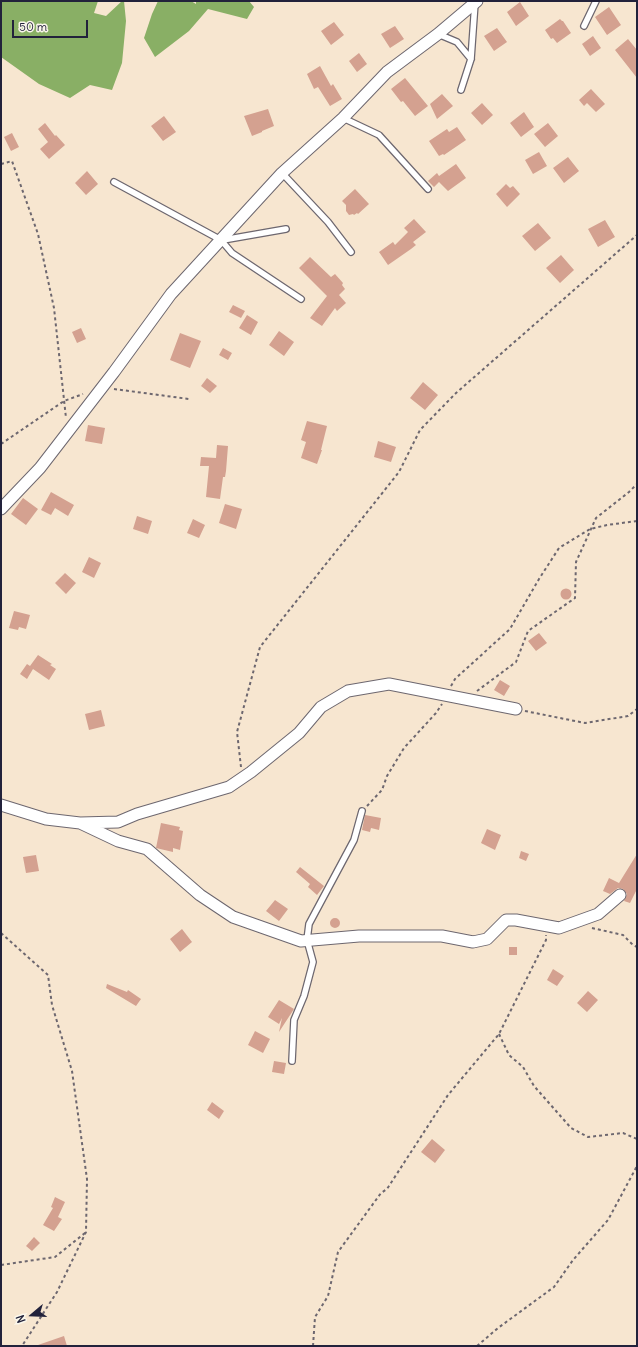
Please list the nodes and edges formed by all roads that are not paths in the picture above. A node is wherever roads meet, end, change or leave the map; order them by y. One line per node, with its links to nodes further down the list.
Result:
1 (596, 1): 3 (lane)
2 (476, 2): 4 (street); 5 (lane)
3 (584, 26)
4 (438, 34): 5 (lane); 7 (street)
5 (471, 58): 6 (lane)
6 (460, 90)
7 (343, 118): 8 (street); 10 (lane)
8 (282, 173): 12 (street); 13 (lane)
9 (114, 182): 12 (lane)
10 (428, 190)
11 (286, 229): 12 (lane)
12 (221, 240): 14 (lane); 15 (street)
13 (351, 252)
14 (301, 299)
15 (1, 509)
16 (516, 709): 19 (street)
17 (1, 805): 19 (street)
18 (362, 811): 21 (lane)
19 (80, 822): 21 (street)
20 (620, 895): 21 (street)
21 (307, 940): 22 (lane)
22 (292, 1061)

